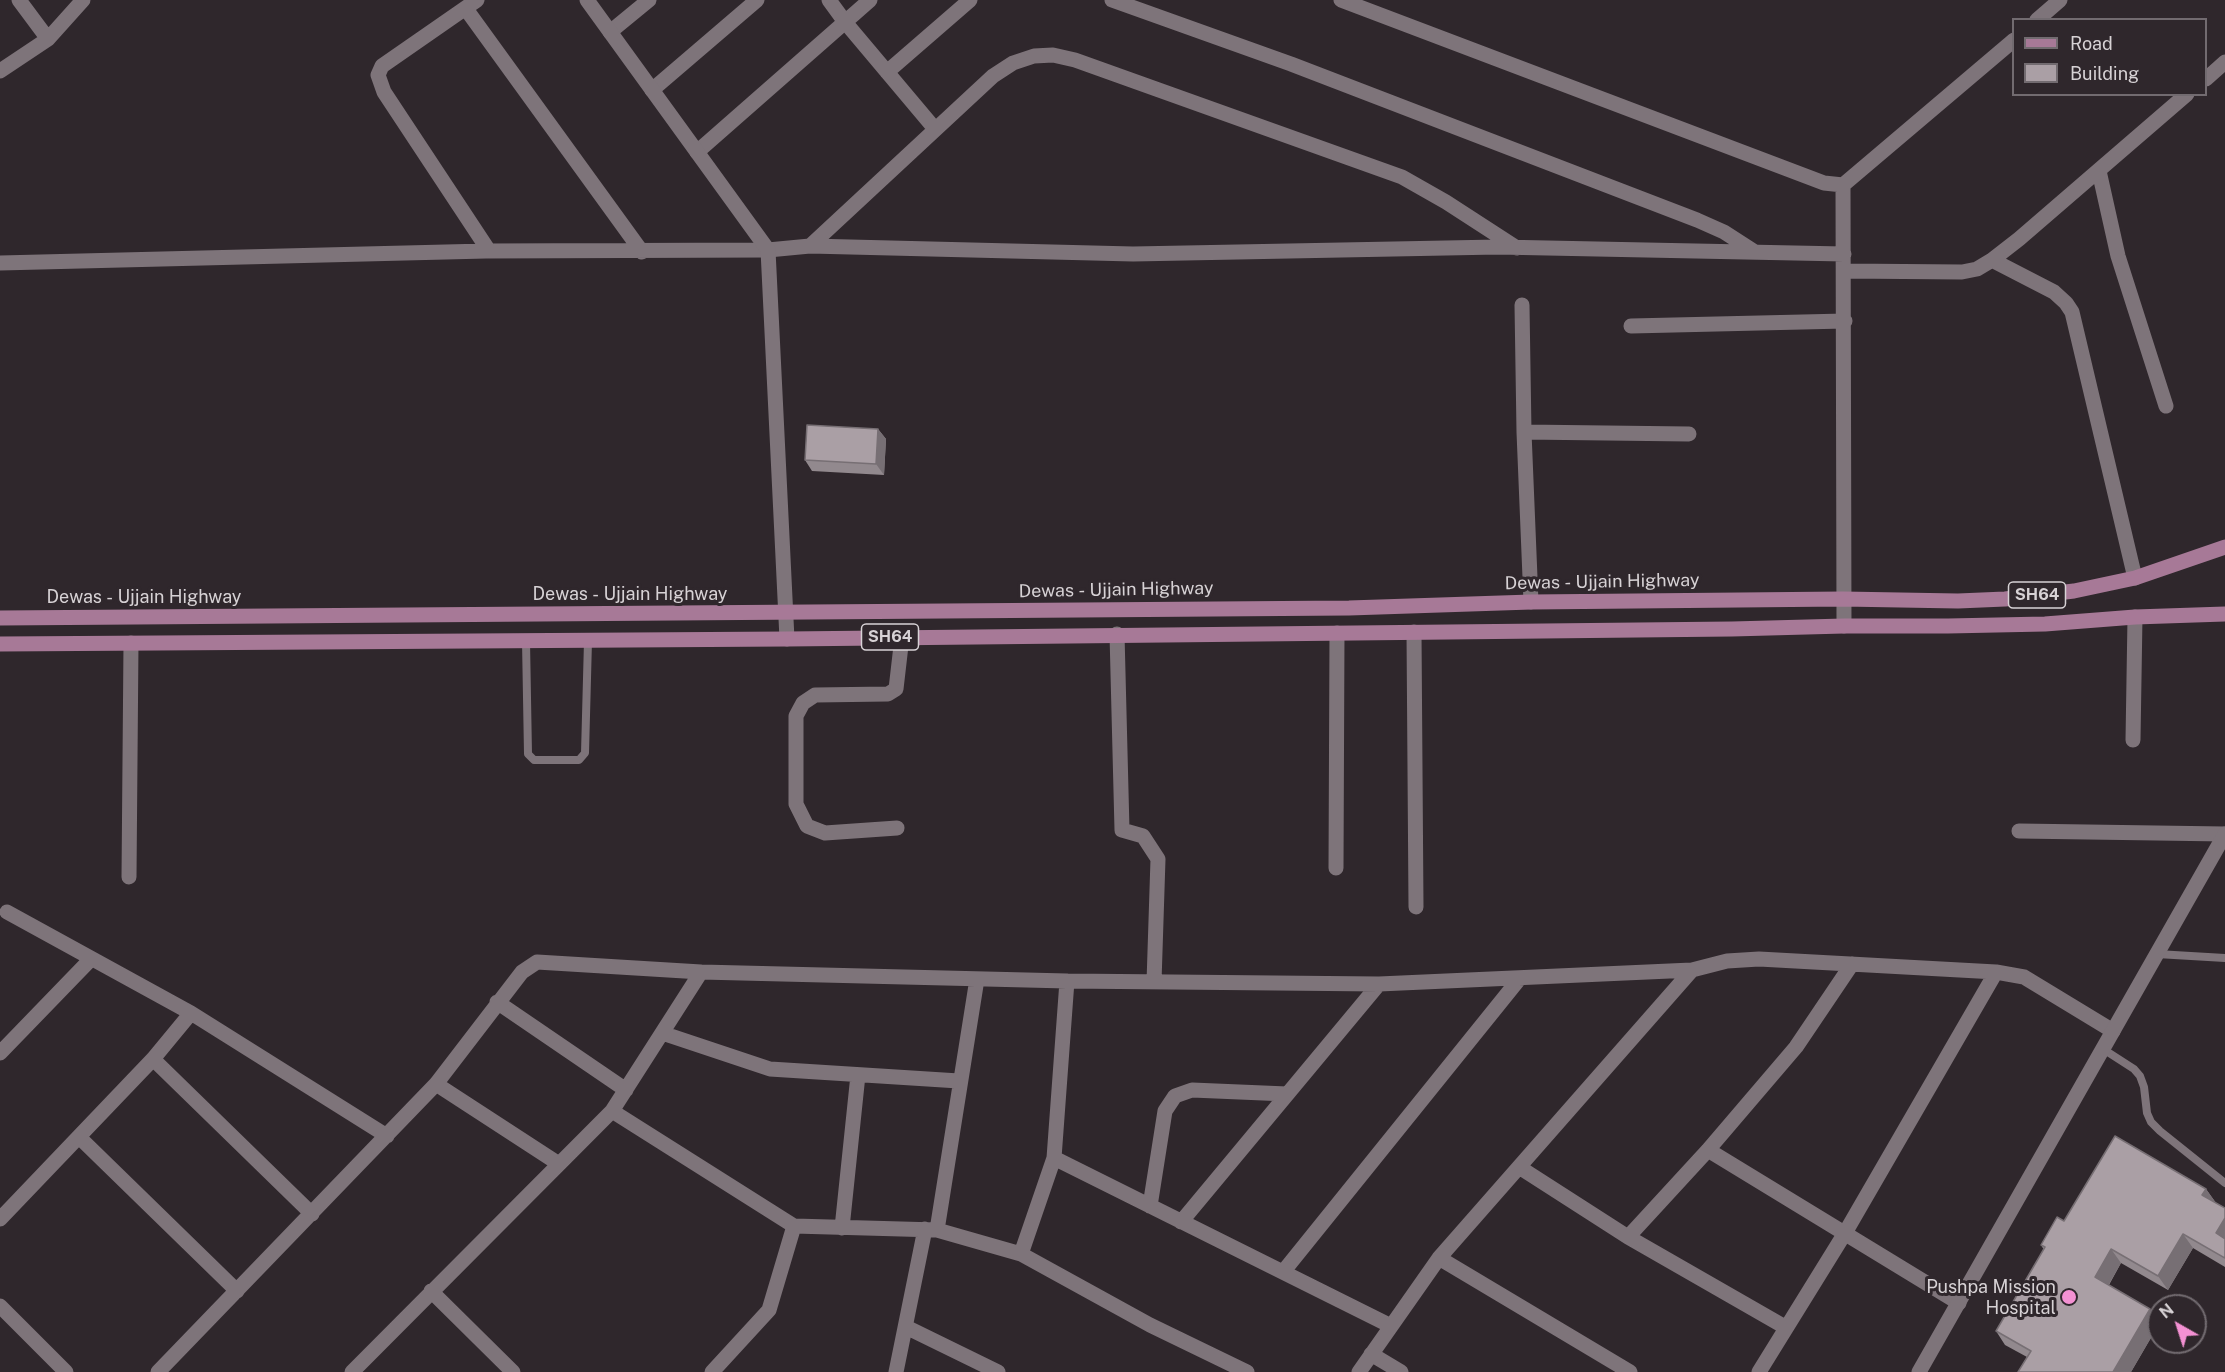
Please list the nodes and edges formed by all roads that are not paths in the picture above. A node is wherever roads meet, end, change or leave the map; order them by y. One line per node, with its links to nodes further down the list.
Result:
1 (19, 0): 16 (street)
2 (83, 0): 16 (street)
3 (587, 0): 15 (street)
4 (649, 0): 15 (street)
5 (757, 0): 22 (street)
6 (829, 0): 14 (street)
7 (870, 0): 14 (street)
8 (970, 0): 20 (street)
9 (1112, 0): 33 (street)
10 (1341, 0): 27 (street)
11 (2060, 0): 13 (street)
12 (471, 4): 31 (street); 32 (street)
13 (2039, 18)
14 (845, 22): 20 (street); 25 (street)
15 (610, 32): 22 (street)
16 (48, 39): 19 (street)
17 (2012, 41): 27 (street)
18 (2225, 62): 21 (street)
19 (0, 71)
20 (887, 72): 24 (street)
21 (2207, 77)
22 (652, 90): 25 (street)
23 (2185, 96): 26 (street)
24 (935, 129): 28 (street); 29 (street)
25 (697, 152): 30 (street)
26 (2099, 171): 35 (street); 41 (street)
27 (1844, 185): 34 (street)
28 (810, 246): 29 (street); 30 (street)
29 (1517, 248): 33 (street)
30 (768, 250): 32 (street); 48 (street)
31 (489, 251): 32 (street); 36 (street)
32 (642, 252)
33 (1755, 252): 34 (street)
34 (1844, 254): 37 (street)
35 (1992, 260): 37 (street); 45 (street)
36 (0, 263)
37 (1845, 271): 39 (street)
38 (1522, 305): 42 (street)
39 (1845, 321): 40 (street); 46 (street)
40 (1631, 326)
41 (2166, 406)
42 (1524, 432): 43 (street); 47 (street)
43 (1689, 434)
44 (2225, 547): 45 (main road, Dewas - Ujjain Highway / SH64)
45 (2135, 578): 46 (main road, Dewas - Ujjain Highway / SH64)
46 (1843, 599): 47 (main road, Dewas - Ujjain Highway / SH64); 52 (street)
47 (1531, 602): 48 (main road, Dewas - Ujjain Highway / SH64)
48 (784, 612): 51 (main road, Dewas - Ujjain Highway / SH64); 57 (street)
49 (2225, 614): 50 (main road, SH64)
50 (2135, 617): 52 (main road, SH64); 62 (street)
51 (0, 618)
52 (1844, 626): 53 (main road, SH64)
53 (1414, 632): 54 (main road, SH64); 68 (street)
54 (1337, 633): 55 (main road, SH64); 66 (street)
55 (1117, 634): 56 (main road, SH64); 80 (street)
56 (902, 637): 57 (main road, SH64); 63 (street)
57 (787, 639): 58 (main road, SH64)
58 (588, 641): 59 (main road, SH64); 59 (lane)
59 (526, 642): 60 (main road, SH64)
60 (131, 643): 61 (main road, SH64); 67 (street)
61 (0, 644)
62 (2133, 740)
63 (897, 828)
64 (2019, 831): 65 (street)
65 (2225, 834): 70 (street)
66 (1336, 868)
67 (129, 877)
68 (1416, 907)
69 (7, 912): 72 (street)
70 (2157, 954): 71 (lane); 84 (street)
71 (2225, 958)
72 (91, 959): 83 (street); 87 (street)
73 (1852, 964): 74 (street); 76 (street); 97 (street)
74 (1692, 970): 77 (street); 100 (street)
75 (701, 972): 78 (street); 82 (street); 85 (street)
76 (1996, 972): 84 (street); 109 (street)
77 (1520, 978): 81 (street); 113 (street)
78 (977, 979): 79 (street); 90 (street)
79 (1067, 981): 80 (street); 98 (street)
80 (1154, 982): 81 (street)
81 (1379, 984): 93 (street)
82 (497, 1002): 91 (street); 92 (street)
83 (191, 1013): 88 (street); 95 (street)
84 (2113, 1030): 86 (street)
85 (662, 1033): 89 (street); 92 (street)
86 (2103, 1048): 101 (lane); 116 (street)
87 (0, 1053)
88 (153, 1059): 96 (street); 103 (street)
89 (858, 1075): 90 (street); 107 (street)
90 (959, 1081): 108 (street)
91 (436, 1084): 95 (street); 99 (street)
92 (626, 1089): 94 (street)
93 (1287, 1094): 102 (street); 105 (street)
94 (612, 1112): 99 (street); 106 (street)
95 (387, 1136): 103 (street)
96 (79, 1137): 104 (street); 114 (street)
97 (1708, 1150): 109 (street); 110 (street)
98 (1053, 1158): 102 (street); 111 (street)
99 (559, 1164): 115 (street)
100 (1519, 1167): 110 (street); 112 (street)
101 (2225, 1183)
102 (1150, 1206): 105 (street)
103 (312, 1214): 114 (street)
104 (0, 1219)
105 (1181, 1222): 113 (street)
106 (794, 1226): 107 (street); 126 (street)
107 (842, 1228): 108 (street)
108 (931, 1230): 111 (street); 119 (street)
109 (1845, 1233): 116 (street); 120 (street)
110 (1628, 1237): 120 (street)
111 (1021, 1254): 129 (street)
112 (1439, 1258): 118 (street); 132 (street)
113 (1283, 1272): 118 (street)
114 (237, 1290): 123 (street)
115 (431, 1291): 124 (street); 125 (street)
116 (1959, 1303): 134 (street)
117 (0, 1305): 122 (street)
118 (1391, 1326): 121 (street)
119 (906, 1327): 127 (street); 128 (street)
120 (1785, 1327): 133 (street)
121 (1371, 1354): 130 (street); 131 (street)
122 (66, 1372)
123 (158, 1372)
124 (352, 1372)
125 (513, 1372)
126 (712, 1372)
127 (896, 1372)
128 (998, 1372)
129 (1248, 1372)
130 (1359, 1372)
131 (1401, 1372)
132 (1630, 1372)
133 (1759, 1372)
134 (1919, 1372)

